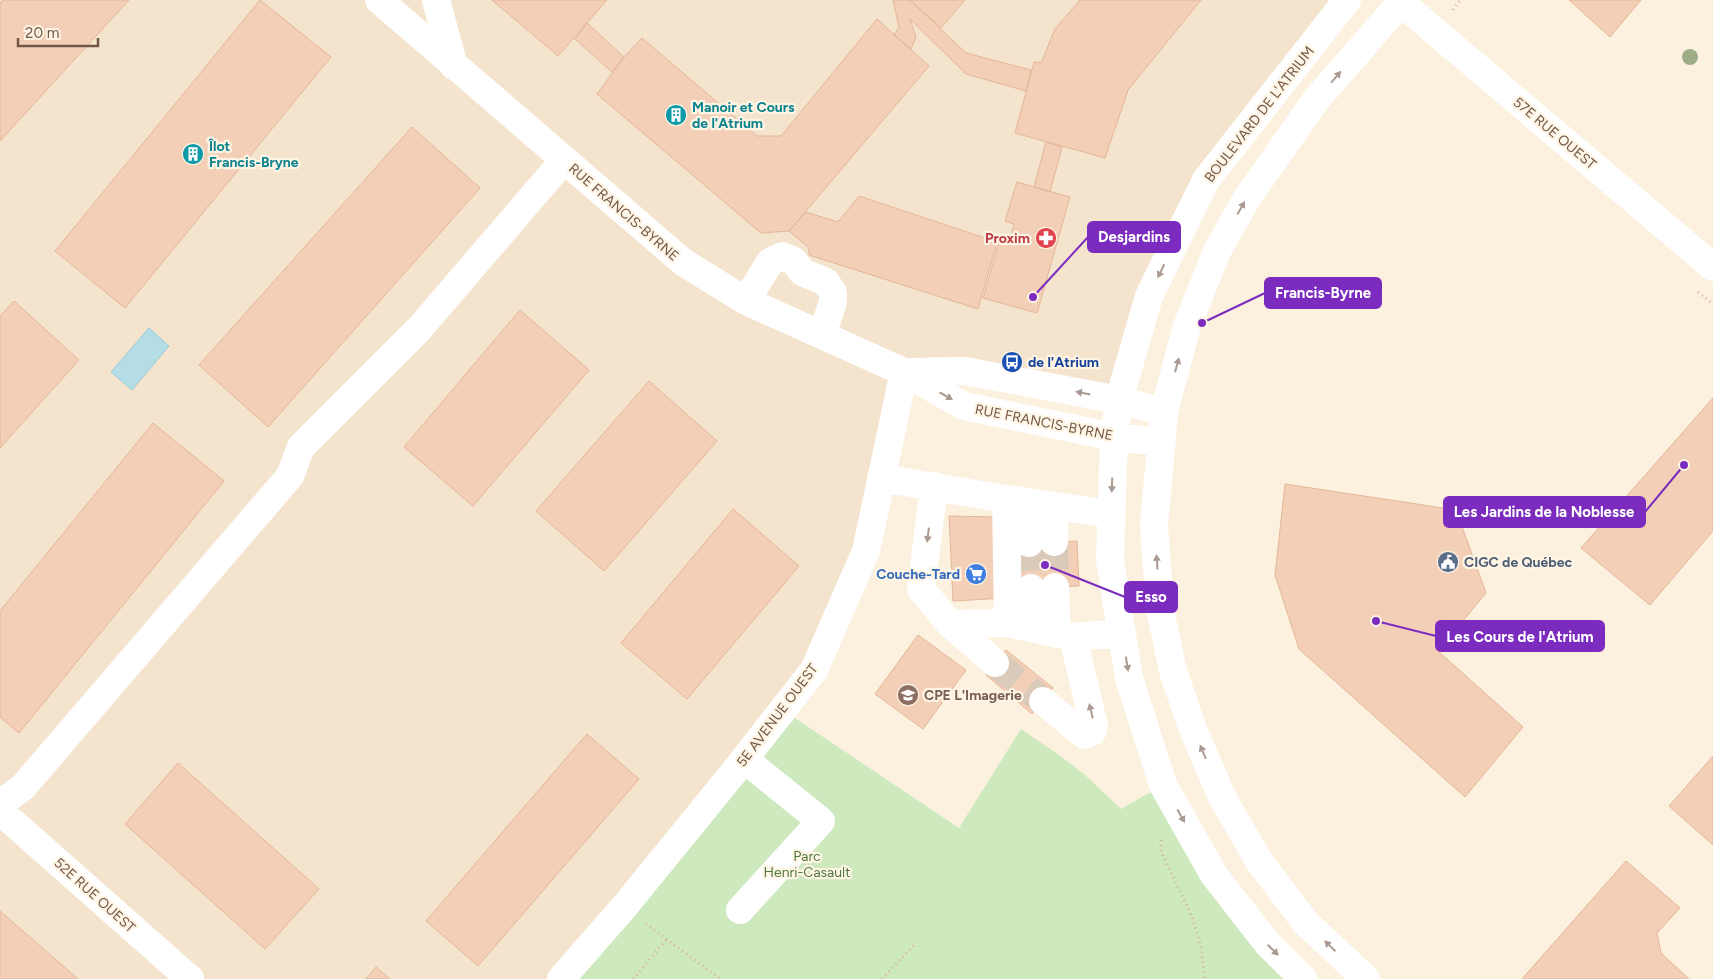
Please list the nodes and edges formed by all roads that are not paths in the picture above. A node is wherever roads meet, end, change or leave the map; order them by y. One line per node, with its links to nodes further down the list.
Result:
1 (379, 0): 5 (street, RUE FRANCIS-BYRNE)
2 (436, 0): 5 (street)
3 (1347, 0): 11 (street, BOULEVARD DE L'ATRIUM, one-way to 11)
4 (1400, 1): 7 (street, 57E RUE OUEST); 12 (street, one-way to 4)
5 (454, 66): 6 (street, RUE FRANCIS-BYRNE)
6 (564, 160): 8 (street, RUE FRANCIS-BYRNE); 27 (street)
7 (1713, 267)
8 (746, 302): 9 (street, RUE FRANCIS-BYRNE); 9 (street)
9 (822, 335): 10 (street, RUE FRANCIS-BYRNE)
10 (904, 372): 11 (street, RUE FRANCIS-BYRNE, one-way to 10); 13 (street, RUE FRANCIS-BYRNE, one-way to 13); 15 (street, 5E AVENUE OUEST)
11 (1119, 400): 12 (street, RUE FRANCIS-BYRNE); 13 (street, BOULEVARD DE L'ATRIUM)
12 (1164, 412): 14 (street)
13 (1114, 437): 14 (street, RUE FRANCIS-BYRNE); 18 (street, BOULEVARD DE L'ATRIUM, one-way to 18)
14 (1162, 442): 33 (street, one-way to 14)
15 (881, 478): 16 (street); 26 (street, 5E AVENUE OUEST)
16 (934, 486): 17 (street); 21 (street, one-way to 21)
17 (1030, 502): 18 (street); 19 (street); 22 (street)
18 (1111, 514): 23 (street, BOULEVARD DE L'ATRIUM)
19 (1042, 542)
20 (1043, 587): 22 (street)
21 (950, 624): 22 (street); 24 (street)
22 (1042, 631): 23 (street); 25 (street, one-way to 22)
23 (1122, 633): 32 (street, BOULEVARD DE L'ATRIUM, one-way to 32)
24 (995, 663)
25 (1043, 701)
26 (744, 759): 29 (street); 31 (street, 5E AVENUE OUEST)
27 (0, 804)
28 (0, 811): 30 (street, 52E RUE OUEST)
29 (740, 910)
30 (190, 979)
31 (561, 979)
32 (1303, 979)
33 (1366, 979)

